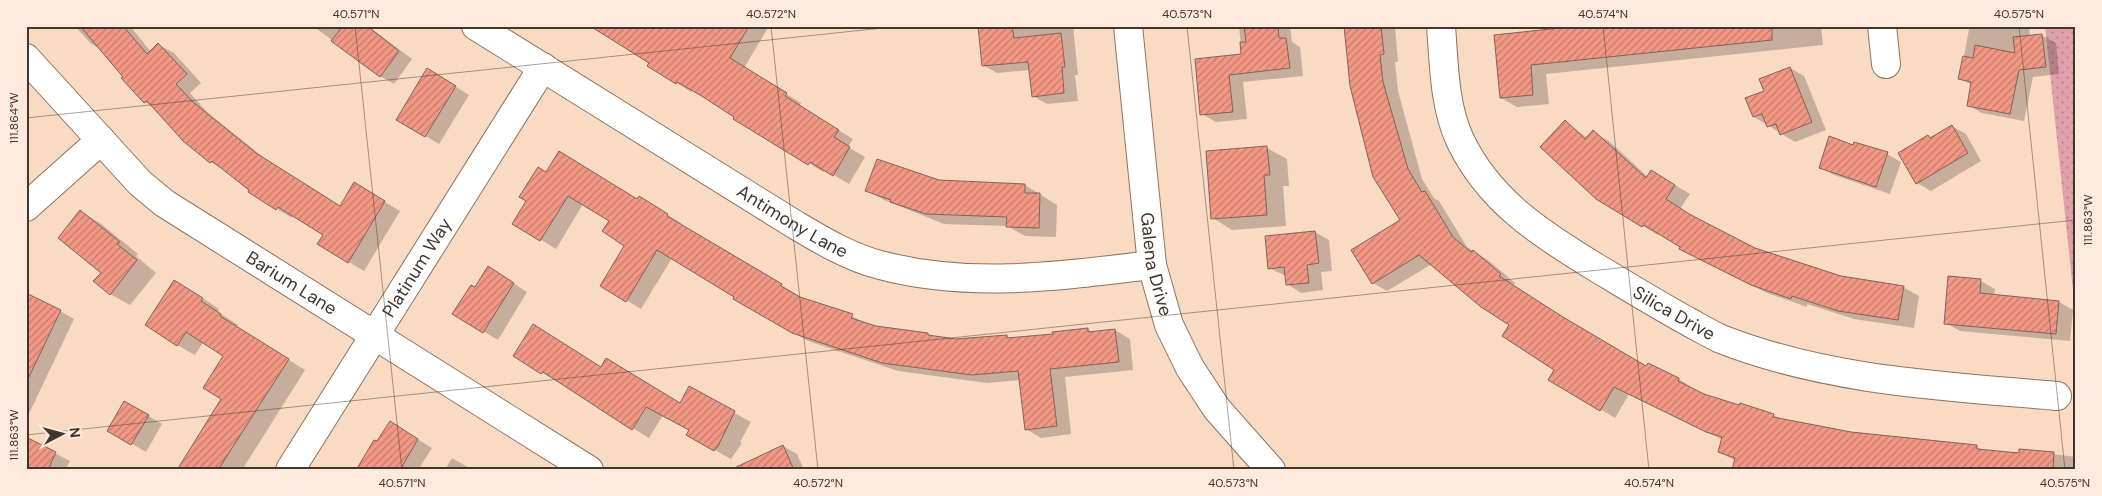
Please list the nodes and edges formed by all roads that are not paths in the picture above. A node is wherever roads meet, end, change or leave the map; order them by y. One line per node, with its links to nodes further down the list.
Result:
1 (476, 26): 7 (street, Antimony Lane)
2 (1128, 26): 10 (street, Galena Drive)
3 (1441, 26): 12 (street, Silica Drive)
4 (1882, 26): 6 (street)
5 (26, 58): 8 (street, Barium Lane)
6 (1886, 64)
7 (543, 66): 10 (street, Antimony Lane); 11 (street, Platinum Way)
8 (100, 140): 9 (street); 11 (street, Barium Lane)
9 (26, 206)
10 (1152, 265): 15 (street, Galena Drive)
11 (374, 336): 13 (street, Platinum Way); 14 (street, Barium Lane)
12 (2057, 396)
13 (290, 470)
14 (589, 470)
15 (1271, 470)

